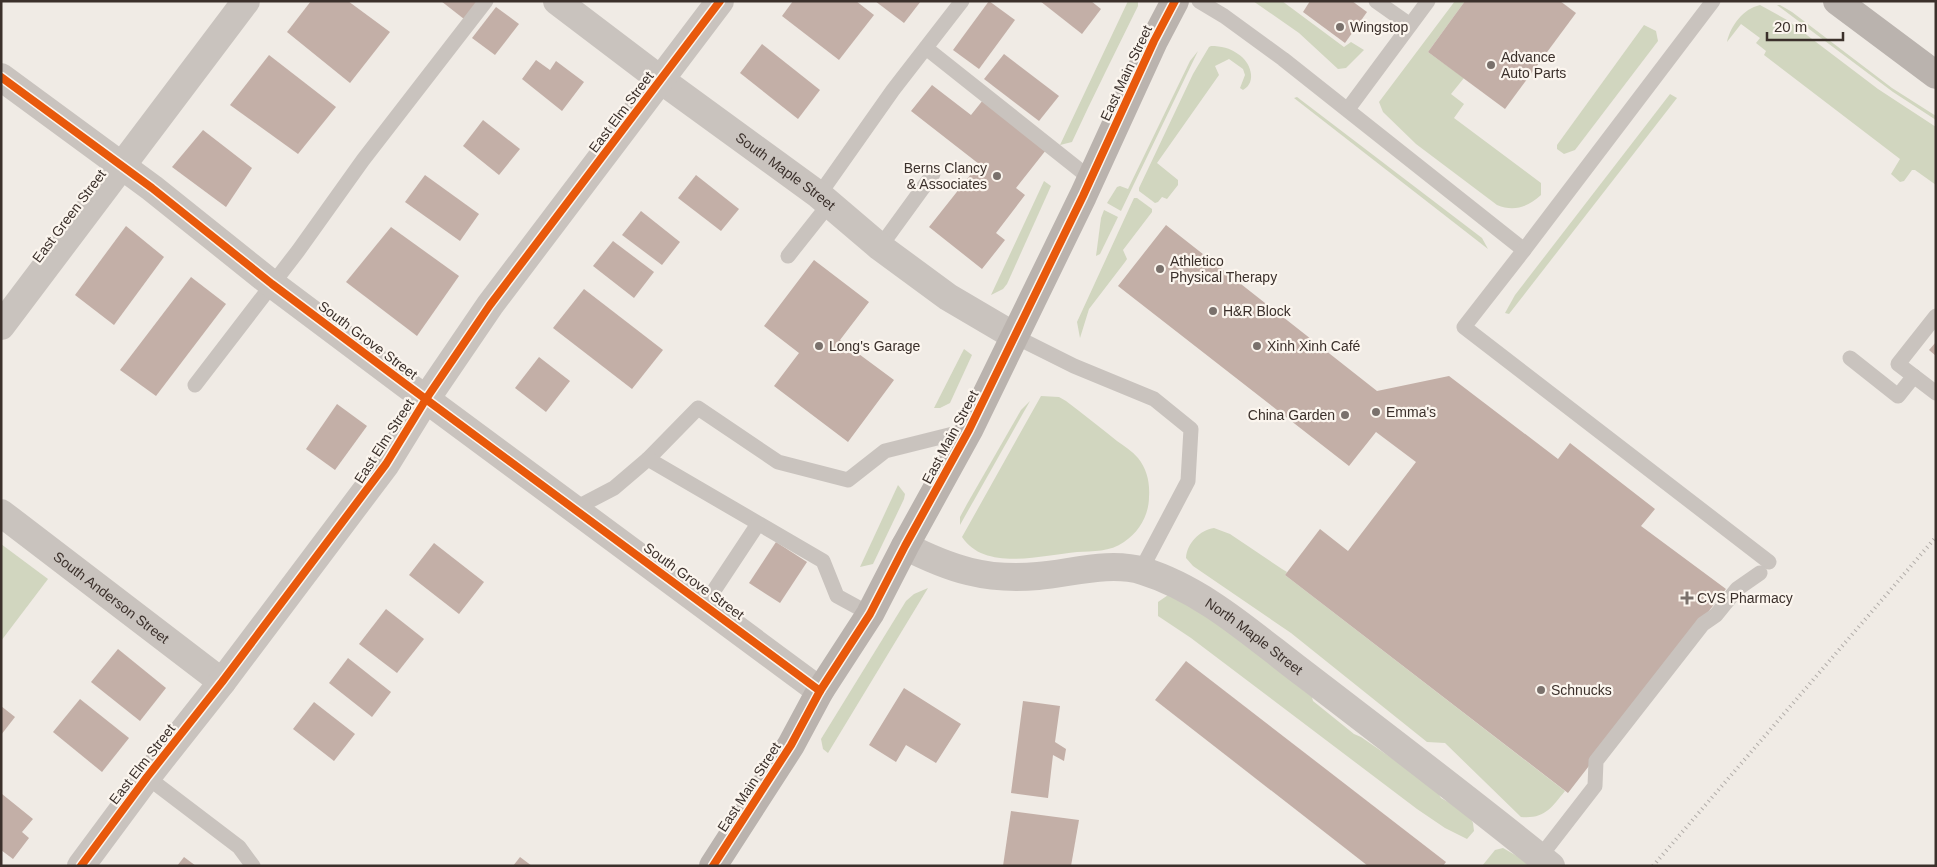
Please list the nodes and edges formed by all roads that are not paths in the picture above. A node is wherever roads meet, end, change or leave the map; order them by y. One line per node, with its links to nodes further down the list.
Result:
1 (246, 1): 18 (street, East Green Street)
2 (486, 1): 25 (lane)
3 (557, 1): 16 (street, South Maple Street)
4 (720, 1): 16 (street, East Elm Street)
5 (962, 1): 13 (lane)
6 (1175, 1): 20 (main road, East Main Street)
7 (1199, 1): 17 (lane)
8 (1376, 1): 12 (lane)
9 (1428, 1): 12 (lane)
10 (1713, 1): 23 (lane)
11 (1837, 1): 14 (main road)
12 (1410, 26): 17 (lane)
13 (926, 48): 20 (lane); 21 (lane)
14 (1936, 75)
15 (1, 77): 18 (street, South Grove Street)
16 (661, 80): 21 (street, South Maple Street); 33 (street, East Elm Street)
17 (1348, 110): 23 (lane)
18 (122, 166): 25 (street, South Grove Street); 27 (street, East Green Street)
19 (932, 174): 22 (lane)
20 (1091, 179): 28 (main road, East Main Street)
21 (825, 199): 22 (street, South Maple Street); 24 (lane)
22 (880, 247): 28 (street, South Maple Street)
23 (1524, 250): 46 (lane)
24 (788, 256)
25 (272, 284): 31 (lane); 33 (street, South Grove Street)
26 (1936, 316): 30 (lane)
27 (3, 320)
28 (1016, 337): 34 (main road, East Main Street); 40 (lane)
29 (1850, 358): 30 (lane)
30 (1914, 376): 32 (lane)
31 (195, 385)
32 (1936, 393)
33 (426, 399): 36 (street, South Grove Street); 43 (street, East Elm Street)
34 (969, 430): 35 (lane); 39 (main road, East Main Street)
35 (648, 459): 36 (lane); 38 (lane)
36 (574, 509): 41 (street, South Grove Street)
37 (1, 513): 43 (street, South Anderson Street)
38 (758, 524): 41 (lane); 42 (lane)
39 (905, 546): 40 (street, North Maple Street); 42 (main road, East Main Street)
40 (1141, 570): 46 (street, North Maple Street)
41 (705, 604): 44 (street, South Grove Street)
42 (870, 614): 44 (main road, East Main Street)
43 (222, 682): 45 (street, East Elm Street)
44 (820, 691): 49 (main road, East Main Street)
45 (147, 777): 47 (street, East Elm Street); 48 (lane)
46 (1546, 861)
47 (81, 866)
48 (253, 866)
49 (713, 866)

